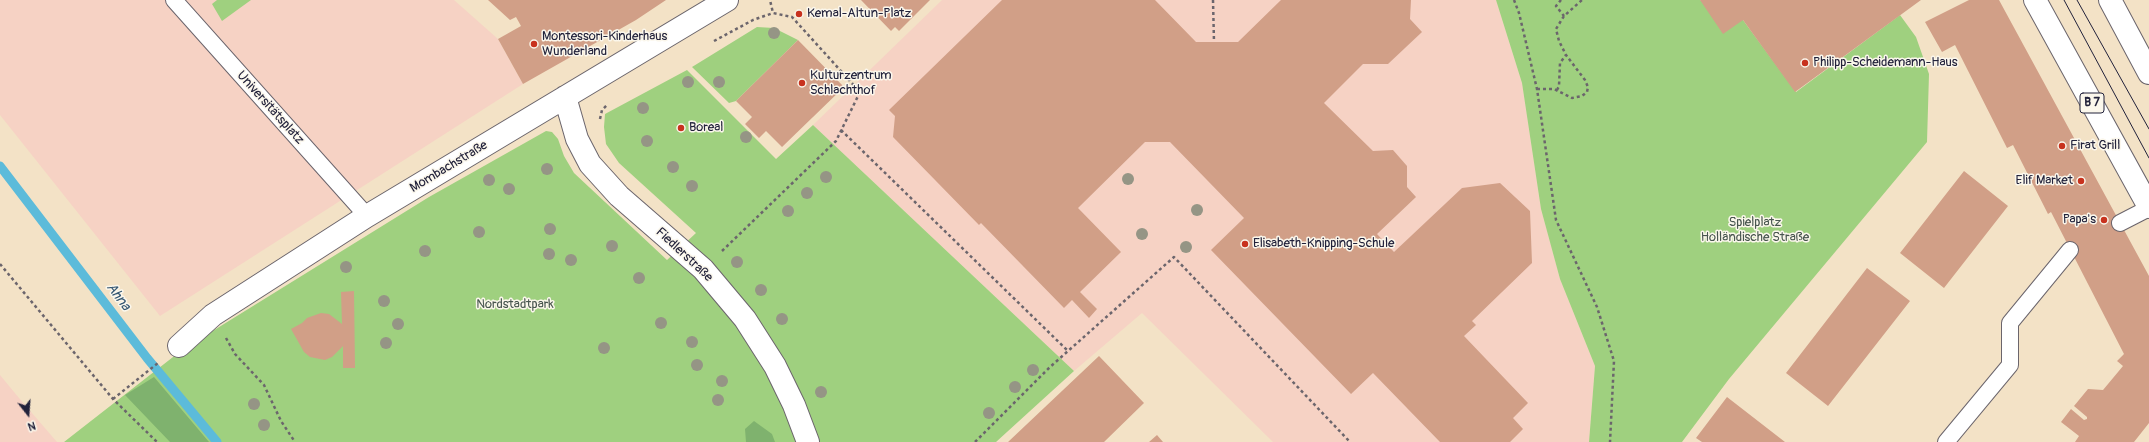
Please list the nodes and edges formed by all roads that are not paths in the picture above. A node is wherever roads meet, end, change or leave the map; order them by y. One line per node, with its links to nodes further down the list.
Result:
1 (174, 0): 8 (lane, Universitätsplatz)
2 (727, 0): 6 (street, Mombachstraße)
3 (2035, 0): 7 (street, B 7)
4 (2110, 0): 5 (street)
5 (2149, 73)
6 (565, 97): 8 (street, Mombachstraße); 12 (street, Fiedlerstraße)
7 (2149, 207): 9 (lane)
8 (367, 216): 11 (street, Mombachstraße)
9 (2120, 223)
10 (2070, 250): 13 (lane)
11 (179, 346)
12 (808, 442)
13 (1946, 442)

